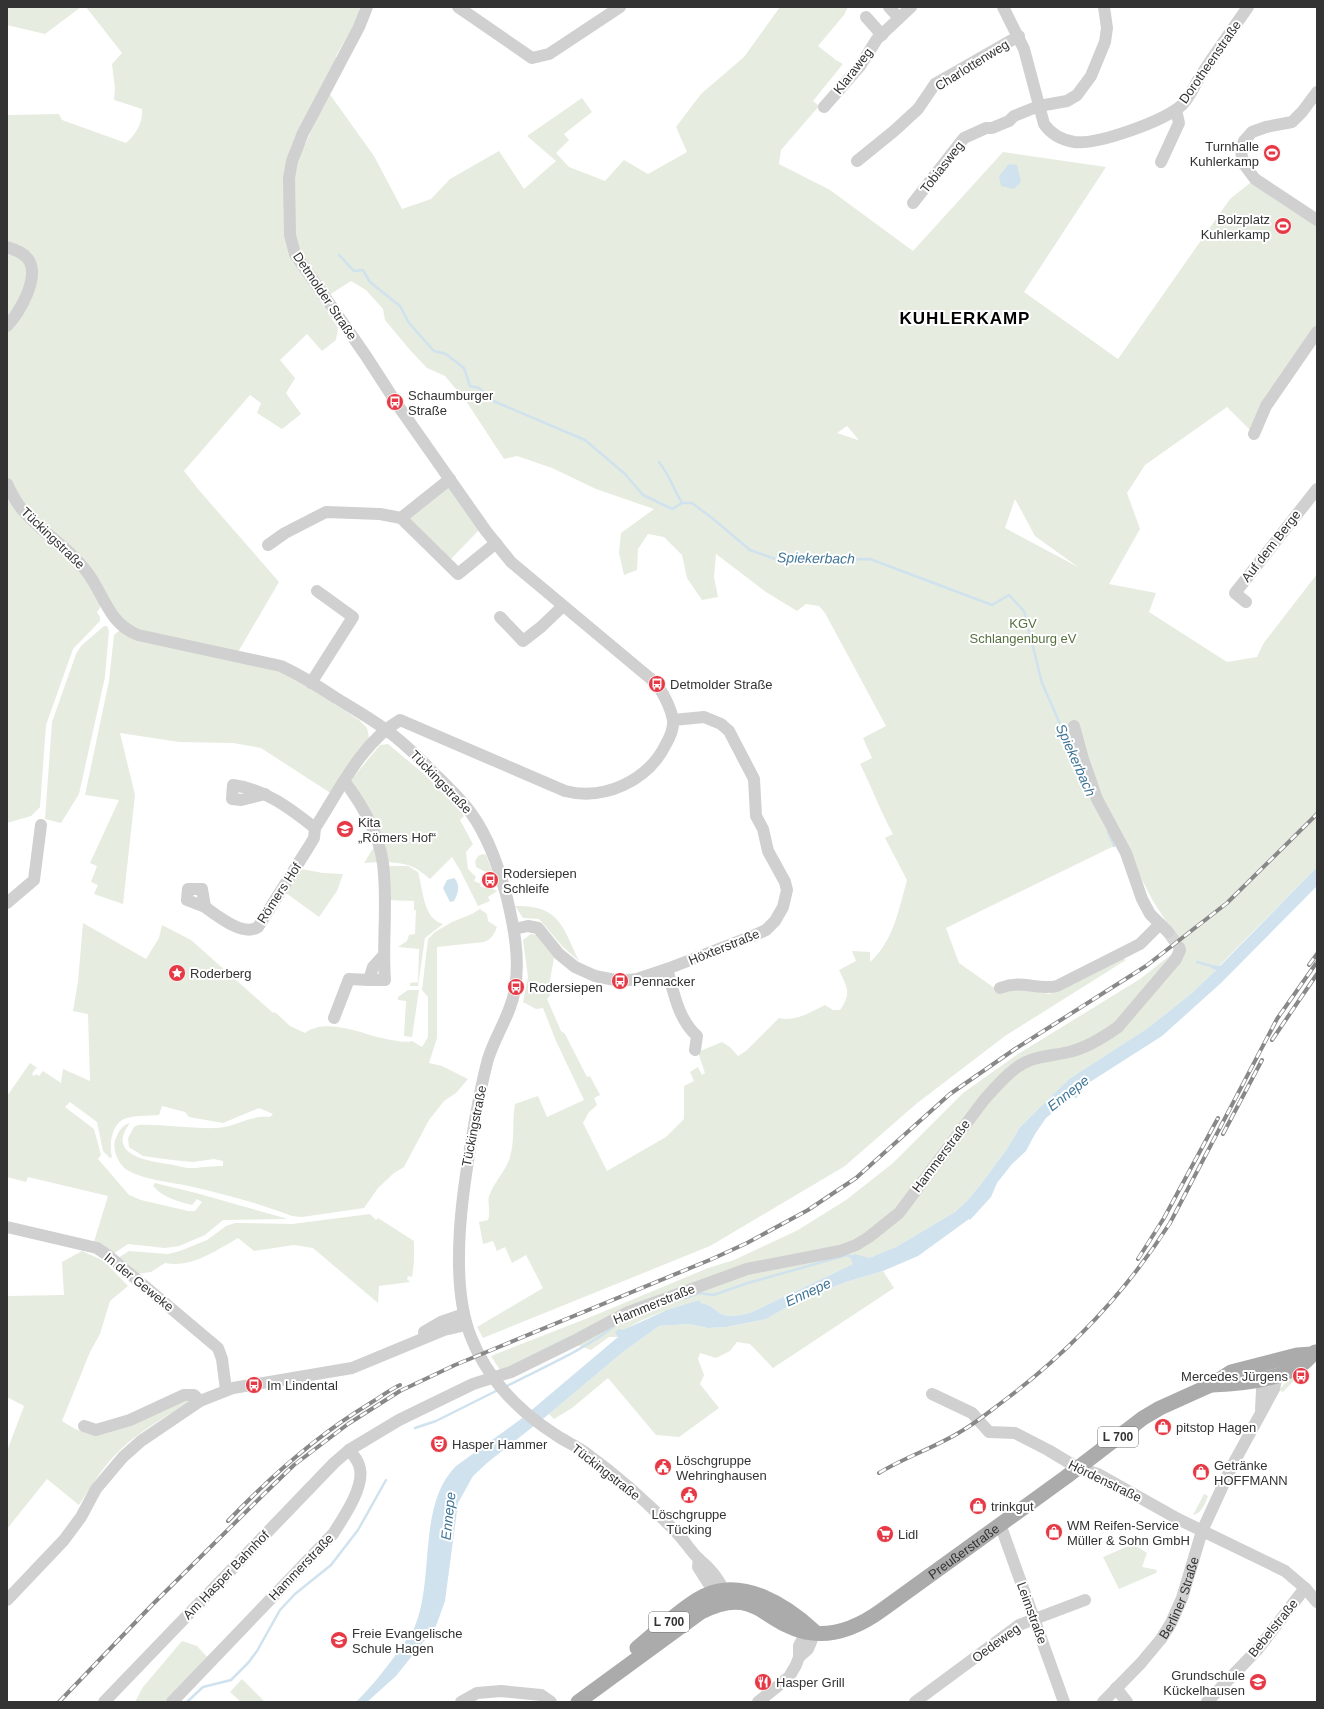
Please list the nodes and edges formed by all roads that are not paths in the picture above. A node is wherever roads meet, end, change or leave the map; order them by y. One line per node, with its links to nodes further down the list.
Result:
1 (367, 7): 25 (street, Detmolder Straße)
2 (458, 7): 3 (street)
3 (620, 7)
4 (889, 7): 10 (street)
5 (911, 7): 10 (street, Klaraweg)
6 (1004, 7): 12 (street)
7 (1104, 7): 14 (street, Tobiasweg)
8 (1248, 7): 16 (street, Dorotheenstraße)
9 (866, 17): 11 (street, Klaraweg)
10 (899, 18): 11 (street, Klaraweg)
11 (882, 35): 15 (street, Klaraweg)
12 (1019, 36): 14 (street); 17 (street, Charlottenweg)
13 (1317, 92): 20 (street)
14 (1039, 106): 16 (street); 19 (street, Tobiasweg)
15 (824, 107)
16 (1176, 110): 18 (street, Dorotheenstraße)
17 (857, 161)
18 (1161, 162)
19 (913, 203)
20 (1317, 220)
21 (7, 247): 22 (street)
22 (7, 326)
23 (1317, 332): 24 (street)
24 (1254, 434)
25 (450, 479): 28 (street); 29 (street, Detmolder Straße)
26 (7, 484): 35 (street, Tückingstraße)
27 (1317, 489): 32 (street, Auf dem Berge)
28 (401, 518): 29 (street); 30 (street)
29 (496, 543): 33 (street, Detmolder Straße)
30 (268, 545)
31 (317, 591): 35 (street)
32 (1246, 602)
33 (562, 606): 34 (street); 36 (street, Detmolder Straße)
34 (500, 617)
35 (311, 683): 38 (street, Tückingstraße)
36 (673, 720): 38 (street); 47 (street, Höxterstraße)
37 (1074, 726): 48 (street)
38 (387, 730): 39 (street, Römers Hof); 45 (street, Tückingstraße)
39 (345, 782): 42 (street, Römers Hof); 49 (street)
40 (265, 794): 42 (street)
41 (41, 825): 43 (street)
42 (316, 828): 44 (street, Römers Hof)
43 (7, 902)
44 (205, 907)
45 (514, 929): 47 (street, Höxterstraße); 52 (street, Tückingstraße)
46 (1179, 947): 55 (street, Hammerstraße)
47 (667, 969): 50 (street)
48 (1000, 988)
49 (334, 1018)
50 (695, 1050)
51 (7, 1227): 56 (street, In der Geweke)
52 (465, 1319): 55 (street, Tückingstraße); 56 (street)
53 (1315, 1352): 54 (main road, L 700)
54 (1270, 1370): 61 (main road, Preußerstraße / L 700); 63 (street, Berliner Straße)
55 (494, 1380): 60 (street, Hammerstraße); 65 (street, Tückingstraße)
56 (226, 1390): 58 (street)
57 (932, 1394): 61 (street, Hördenstraße)
58 (200, 1401): 59 (street); 66 (street)
59 (84, 1426)
60 (349, 1450): 72 (street, Am Hasper Bahnhof); 73 (street, Hammerstraße)
61 (1078, 1468): 62 (main road, Preußerstraße / L 700); 63 (street, Hördenstraße)
62 (1000, 1524): 69 (street, Leimstraße); 70 (main road, Preußerstraße / L 700)
63 (1202, 1531): 64 (street, Hördenstraße); 71 (street, Berliner Straße)
64 (1305, 1588): 68 (street, Hördenstraße); 83 (street, Bebelstraße)
65 (719, 1595): 70 (main road, L 700); 76 (main road, L 700); 77 (main road, L 700)
66 (7, 1600)
67 (1086, 1600): 69 (street, Oedeweg)
68 (1317, 1602)
69 (1034, 1618): 79 (street, Oedeweg); 80 (street, Leimstraße)
70 (810, 1630): 78 (street)
71 (1116, 1688): 81 (street, Berliner Straße); 82 (street)
72 (104, 1702)
73 (172, 1702)
74 (460, 1702): 75 (street)
75 (551, 1702)
76 (567, 1702)
77 (578, 1702)
78 (758, 1702)
79 (915, 1702)
80 (1064, 1702)
81 (1103, 1702)
82 (1127, 1702)
83 (1207, 1702)

